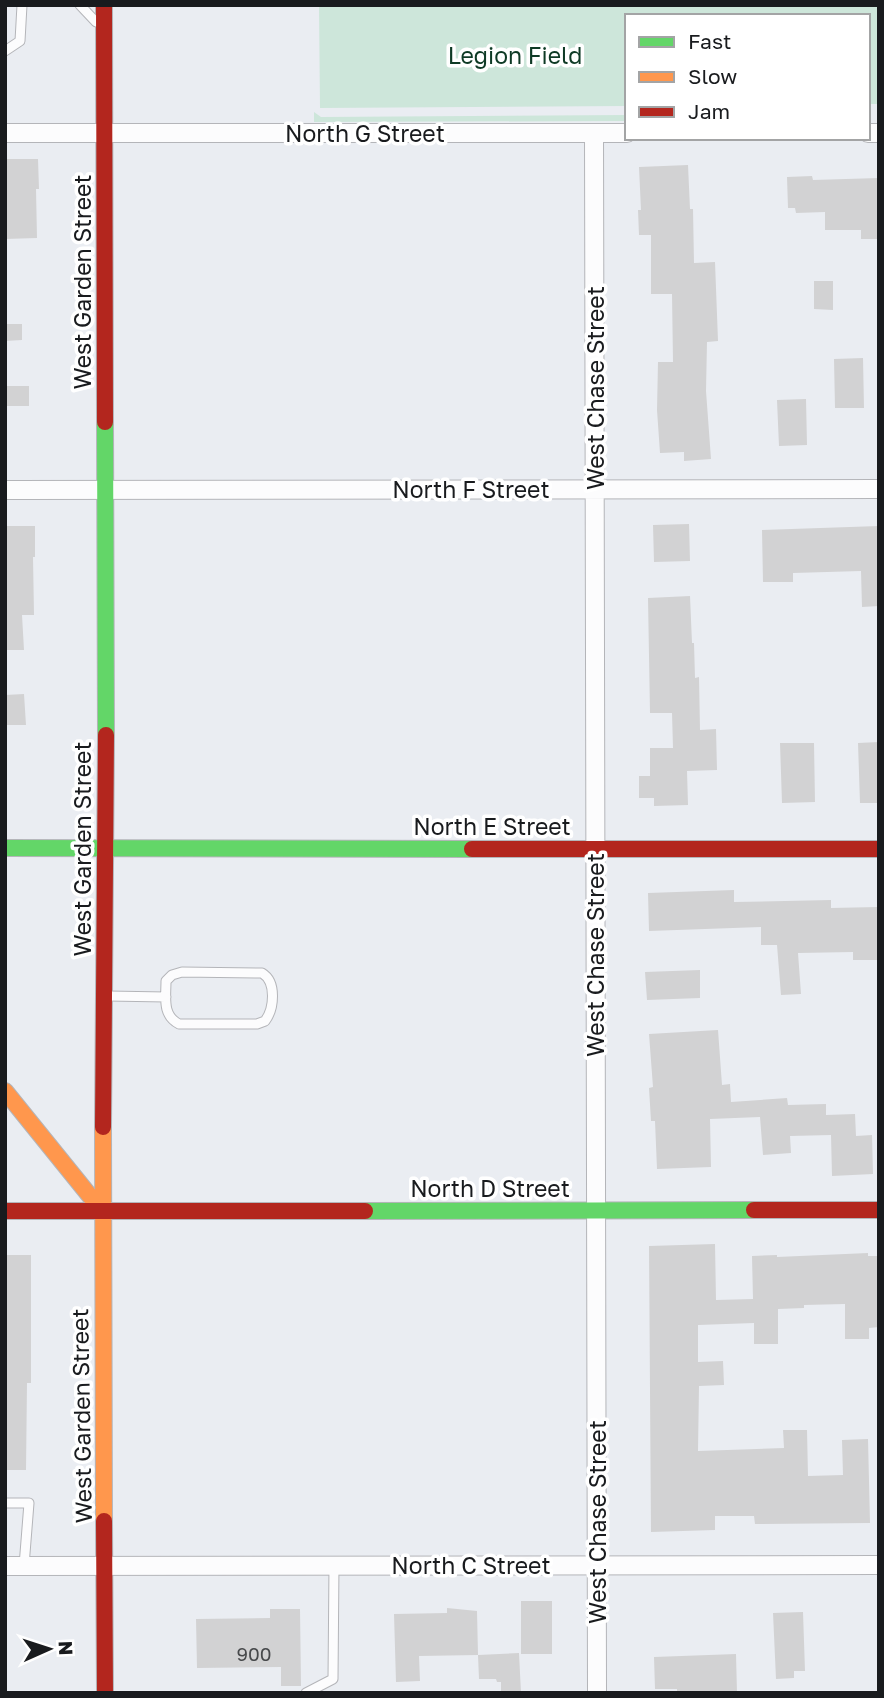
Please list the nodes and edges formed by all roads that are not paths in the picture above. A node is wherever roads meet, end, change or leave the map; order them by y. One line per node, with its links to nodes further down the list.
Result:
1 (22, 5): 5 (lane)
2 (80, 5): 4 (lane)
3 (104, 5): 4 (main road, West Garden Street)
4 (104, 30): 7 (main road, West Garden Street)
5 (5, 51)
6 (5, 133): 7 (street, North G Street)
7 (104, 133): 8 (street, North G Street); 13 (main road, West Garden Street)
8 (594, 133): 9 (street, North G Street); 10 (street, West Chase Street)
9 (625, 133)
10 (595, 489): 11 (street, North F Street); 13 (street, North F Street); 16 (street, West Chase Street)
11 (879, 489)
12 (5, 490): 13 (street, North F Street)
13 (105, 490): 15 (main road, West Garden Street)
14 (5, 848): 15 (main road, North E Street)
15 (106, 848): 16 (main road, North E Street); 18 (main road, West Garden Street)
16 (595, 849): 17 (main road, North E Street); 24 (street, West Chase Street)
17 (879, 849)
18 (104, 996): 19 (lane); 23 (main road, West Garden Street)
19 (166, 997): 19 (lane)
20 (5, 1091): 23 (main road)
21 (879, 1210): 24 (main road, North D Street)
22 (5, 1211): 23 (main road, North D Street)
23 (102, 1211): 24 (main road, North D Street); 31 (main road, West Garden Street)
24 (596, 1211): 27 (street, West Chase Street)
25 (5, 1503): 30 (lane)
26 (334, 1565): 27 (street, North C Street); 31 (street, North C Street); 33 (lane)
27 (597, 1565): 28 (street, North C Street); 34 (street, West Chase Street)
28 (879, 1565)
29 (5, 1566): 30 (street, North C Street)
30 (24, 1566): 31 (street, North C Street)
31 (106, 1566): 32 (main road, West Garden Street)
32 (105, 1693)
33 (306, 1693)
34 (597, 1693)

